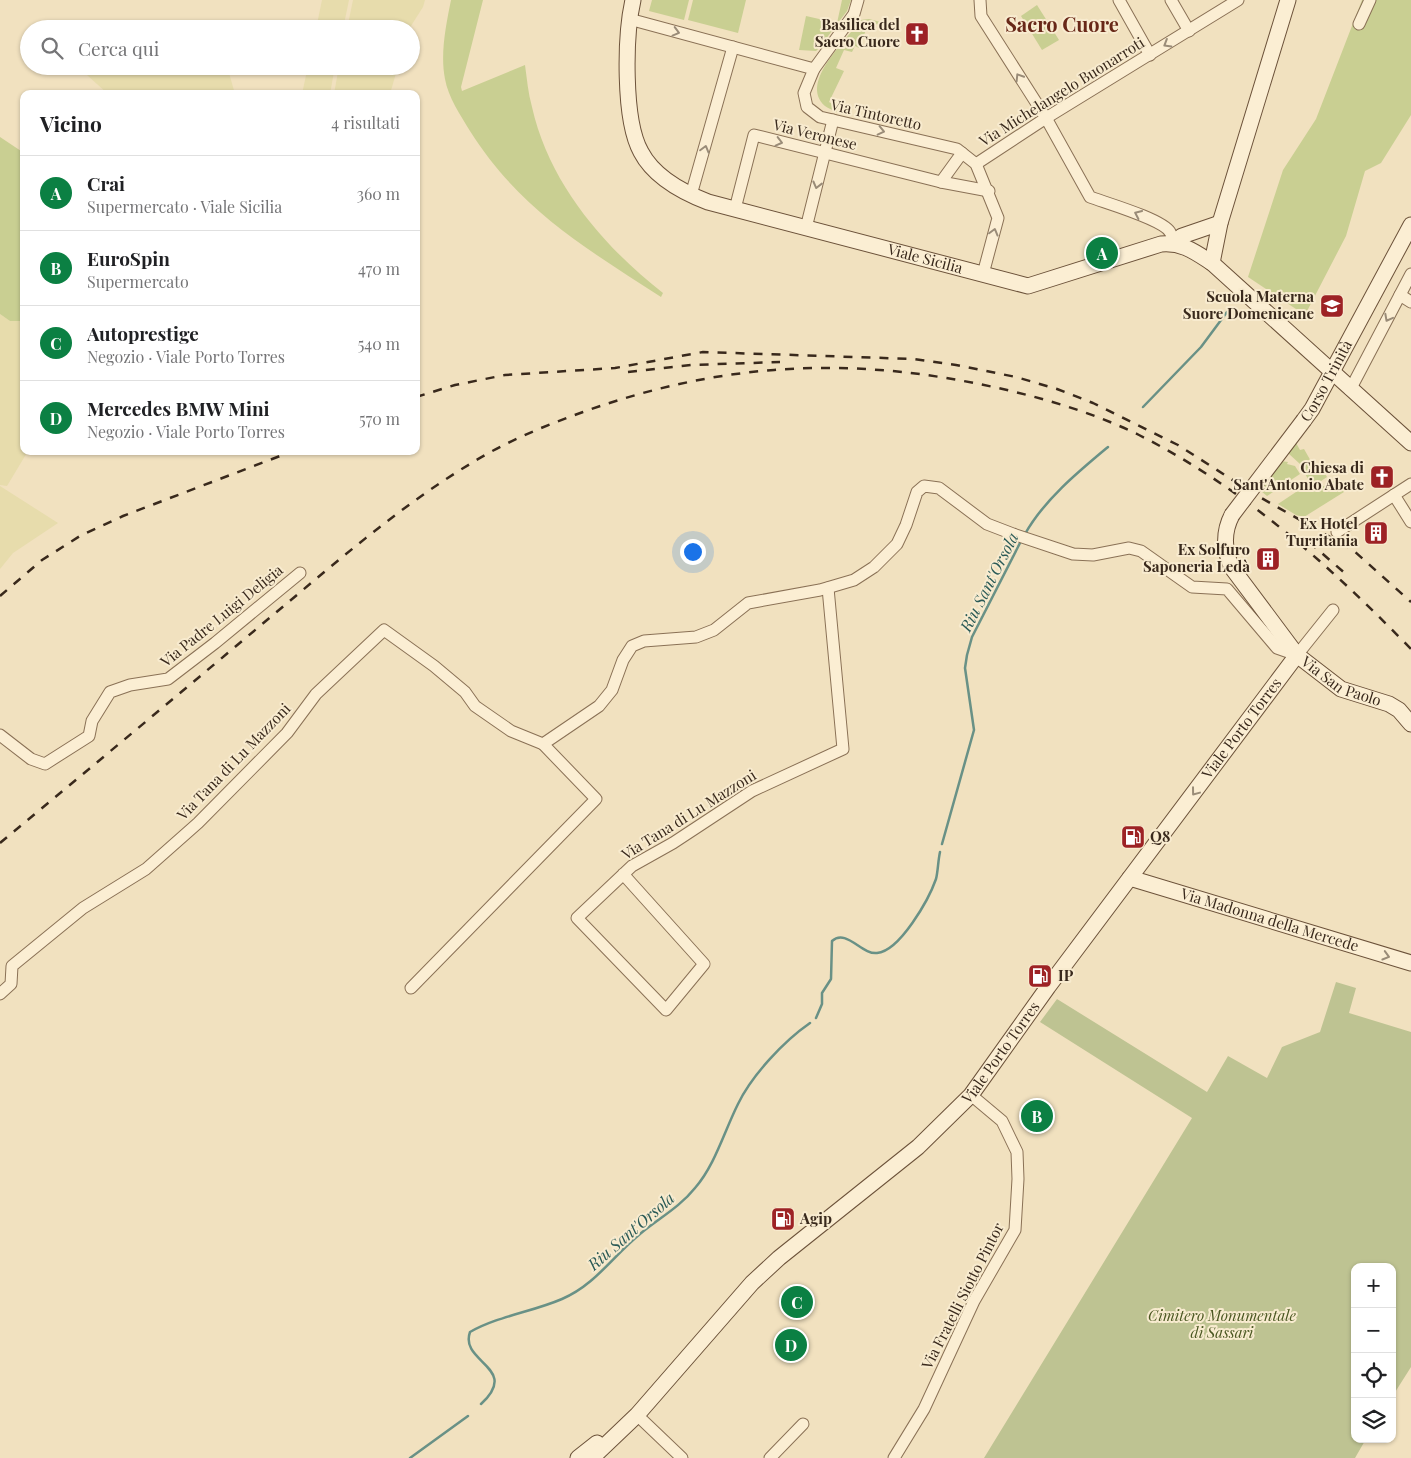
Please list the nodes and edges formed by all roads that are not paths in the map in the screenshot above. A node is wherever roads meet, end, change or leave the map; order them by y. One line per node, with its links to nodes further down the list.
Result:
1 (633, 0): 9 (main road, Viale Sicilia)
2 (858, 0): 14 (street)
3 (980, 0): 15 (street, one-way to 3)
4 (1119, 0): 13 (street)
5 (1171, 0): 11 (street)
6 (1238, 0): 11 (street, Via Michelangelo Buonarroti)
7 (1288, 0): 24 (main road)
8 (1370, 0): 10 (street)
9 (629, 19): 12 (street, one-way to 12); 22 (main road, Viale Sicilia)
10 (1359, 24)
11 (1189, 31): 13 (street, Via Michelangelo Buonarroti, one-way to 13)
12 (733, 47): 14 (street); 22 (street, one-way to 12)
13 (1150, 55): 15 (street, Via Michelangelo Buonarroti)
14 (814, 69): 16 (street, Via Tintoretto)
15 (1046, 118): 19 (street, Via Michelangelo Buonarroti); 27 (street, one-way to 15)
16 (833, 120): 17 (street); 18 (street, Via Tintoretto, one-way to 18)
17 (825, 153): 20 (street, Via Veronese); 23 (street, Via Veronese, one-way to 17); 26 (street, one-way to 26)
18 (962, 154): 19 (street, Via Tintoretto); 20 (street)
19 (976, 164): 21 (street, Via Michelangelo Buonarroti)
20 (941, 182): 21 (street, Via Veronese)
21 (989, 191): 30 (street, Via Michelangelo Buonarroti, one-way to 21)
22 (691, 195): 23 (main road, Viale Sicilia)
23 (735, 209): 26 (main road, Viale Sicilia)
24 (1220, 223): 27 (main road, Viale Sicilia); 28 (main road); 29 (main road)
25 (1411, 225): 34 (main road, Corso Trinità)
26 (806, 228): 30 (main road, Viale Sicilia)
27 (1173, 243): 28 (main road); 30 (main road, Viale Sicilia)
28 (1193, 251): 29 (main road)
29 (1212, 262): 34 (main road)
30 (983, 274)
31 (1411, 274): 32 (street)
32 (1400, 295): 33 (street); 35 (street, one-way to 35)
33 (1411, 302)
34 (1333, 370): 35 (main road); 44 (main road, Corso Trinità, bridge)
35 (1350, 390): 36 (main road)
36 (1409, 436)
37 (1410, 485): 38 (street)
38 (1394, 495): 39 (street); 40 (street)
39 (1411, 522)
40 (1336, 532)
41 (300, 573): 46 (street, Via Padre Luigi Deligia)
42 (828, 588): 44 (street); 47 (street); 48 (street, Via Tana di Lu Mazzoni)
43 (1333, 610): 44 (street, Viale Porto Torres)
44 (1298, 655): 45 (main road, Via San Paolo); 49 (main road, Viale Porto Torres, one-way to 49)
45 (1411, 724)
46 (0, 735)
47 (543, 744): 51 (street, Via Tana di Lu Mazzoni); 52 (street, Via Tana di Lu Mazzoni)
48 (623, 874): 48 (street, Via Tana di Lu Mazzoni)
49 (1130, 878): 50 (main road, Via Madonna della Mercede, one-way to 50); 53 (main road, Viale Porto Torres)
50 (1411, 963)
51 (411, 988)
52 (0, 994)
53 (971, 1095): 54 (main road, Viale Porto Torres); 61 (street, Via Fratelli Siotto Pintor)
54 (671, 1377): 55 (main road, Viale Porto Torres); 57 (main road, Viale Porto Torres)
55 (638, 1415): 58 (main road, Viale Porto Torres); 59 (street)
56 (803, 1424): 60 (street)
57 (578, 1458)
58 (592, 1458)
59 (682, 1458)
60 (770, 1458)
61 (894, 1458)

